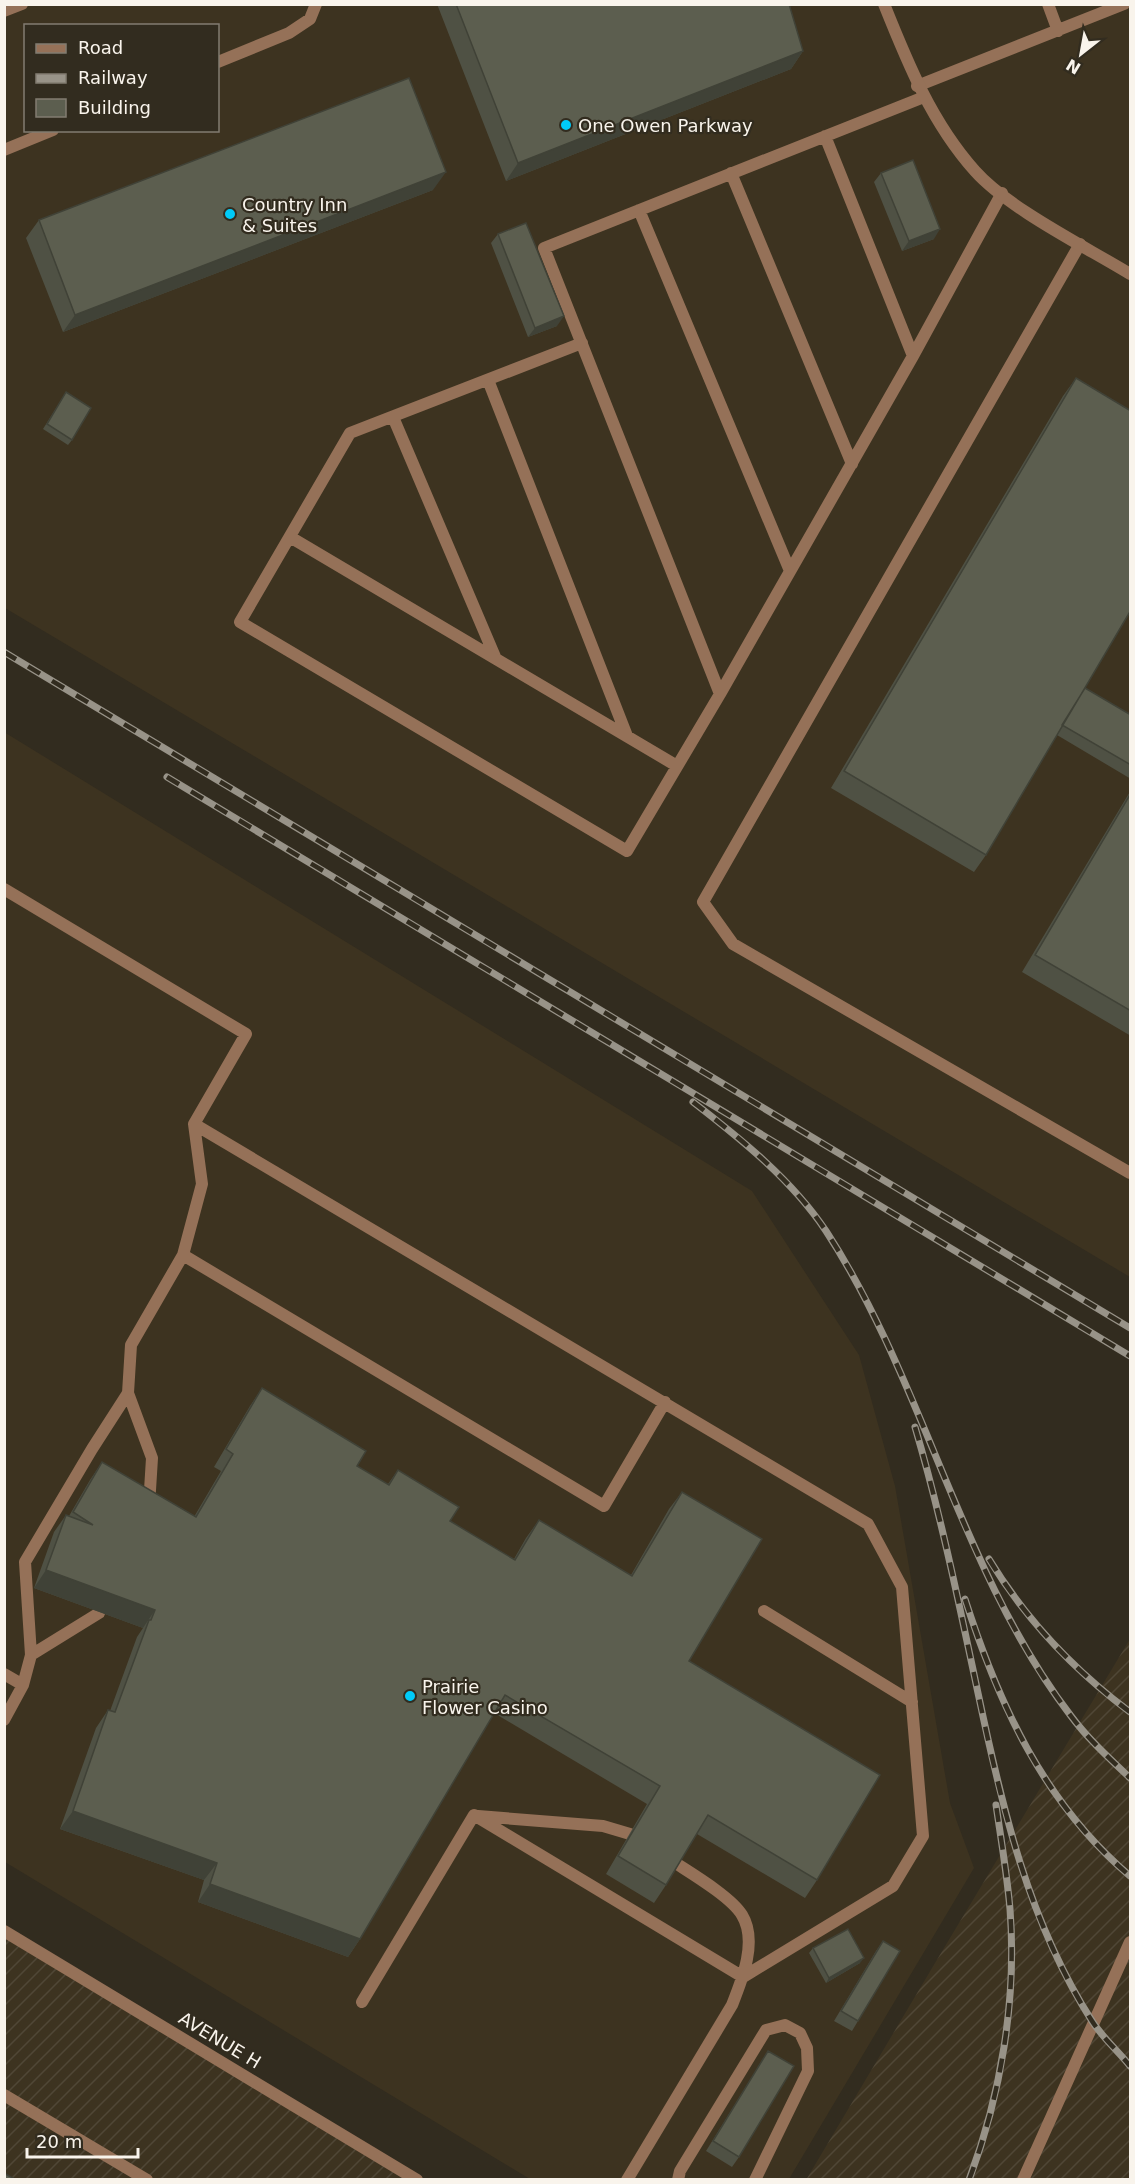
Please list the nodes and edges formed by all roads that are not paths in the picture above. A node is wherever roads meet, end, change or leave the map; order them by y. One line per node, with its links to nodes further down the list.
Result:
1 (22, 4): 6 (street)
2 (316, 4): 8 (street)
3 (884, 4): 9 (street)
4 (1048, 4): 7 (street)
5 (1124, 4): 7 (street)
6 (4, 11)
7 (1059, 31): 9 (street)
8 (219, 62)
9 (917, 86): 10 (street)
10 (924, 97): 12 (street); 15 (street)
11 (48, 132): 13 (street)
12 (825, 136): 14 (street); 20 (street)
13 (4, 150)
14 (731, 173): 16 (street); 23 (street)
15 (1002, 193): 17 (street); 20 (street)
16 (639, 210): 19 (street); 25 (street)
17 (1080, 244): 18 (street); 32 (street)
18 (1131, 274)
19 (582, 344): 21 (street); 27 (street)
20 (913, 356): 23 (street)
21 (488, 380): 22 (street); 28 (street)
22 (393, 417): 24 (street); 26 (street)
23 (852, 464): 25 (street)
24 (290, 537): 26 (street); 29 (street)
25 (790, 571): 27 (street)
26 (496, 659): 28 (street)
27 (720, 694): 29 (street)
28 (627, 736): 29 (street)
29 (677, 766)
30 (4, 889): 31 (street)
31 (194, 1124): 33 (street); 35 (street)
32 (1131, 1173)
33 (183, 1255): 34 (street); 35 (street)
34 (128, 1393): 36 (street); 39 (street)
35 (665, 1402): 42 (street)
36 (149, 1510)
37 (764, 1611): 42 (street)
38 (99, 1613): 39 (street)
39 (31, 1655): 41 (street)
40 (4, 1674): 41 (street)
41 (23, 1685): 43 (street)
42 (912, 1702): 49 (street)
43 (4, 1720)
44 (474, 1815): 45 (street); 49 (street); 50 (street)
45 (630, 1834)
46 (677, 1864): 49 (street)
47 (4, 1931): 53 (street, AVENUE H)
48 (1131, 1942): 57 (street)
49 (743, 1977): 54 (street)
50 (362, 2002)
51 (4, 2095): 52 (street)
52 (147, 2180)
53 (417, 2180)
54 (627, 2180)
55 (678, 2180): 56 (street)
56 (755, 2180)
57 (1023, 2180)

